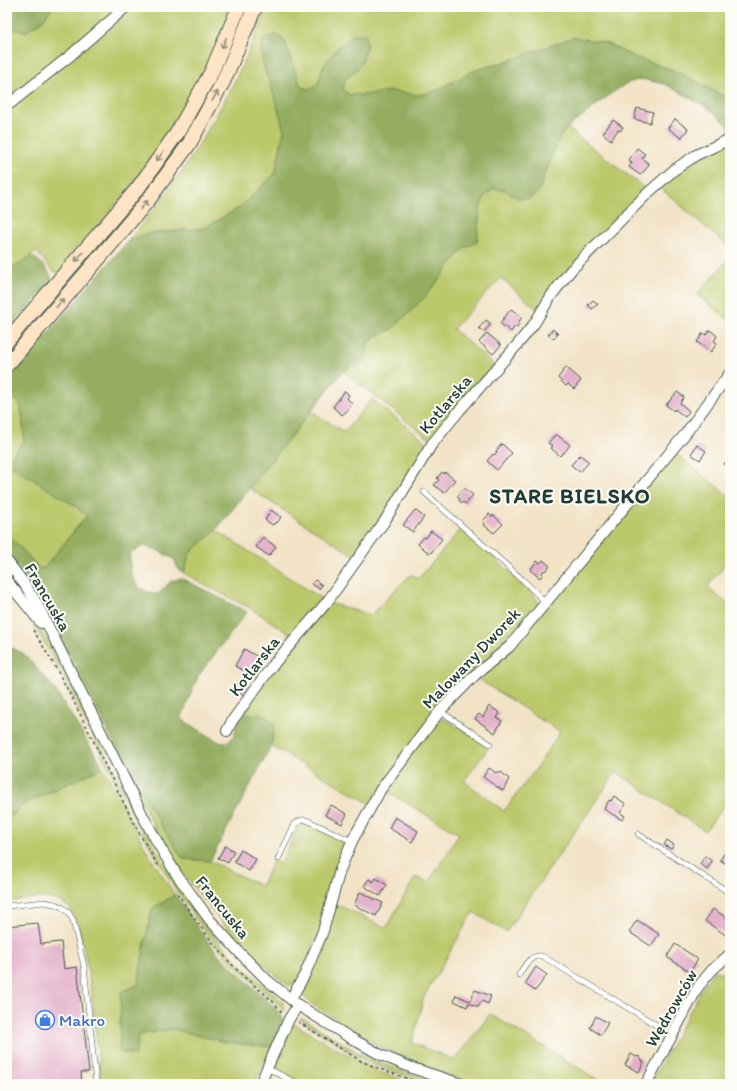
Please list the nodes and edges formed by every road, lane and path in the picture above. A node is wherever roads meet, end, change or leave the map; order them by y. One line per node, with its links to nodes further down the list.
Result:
1 (126, 7): 4 (street)
2 (239, 7): 6 (main road, one-way to 6)
3 (255, 7): 7 (main road, one-way to 3)
4 (7, 106)
5 (730, 139): 18 (street, Kotlarska)
6 (29, 316): 7 (main road); 8 (main road)
7 (41, 326): 9 (main road)
8 (7, 341)
9 (7, 365)
10 (730, 373): 14 (street, Malowany Dworek)
11 (424, 492): 14 (lane)
12 (7, 561): 16 (street, Francuska)
13 (7, 581): 16 (street, Francuska)
14 (546, 603): 17 (street, Malowany Dworek)
15 (33, 629): 23 (path)
16 (60, 651): 29 (street, Francuska)
17 (440, 711): 19 (lane); 21 (street, Malowany Dworek)
18 (227, 731)
19 (490, 744)
20 (638, 834): 25 (lane)
21 (352, 841): 22 (lane); 29 (street, Malowany Dworek)
22 (278, 859)
23 (162, 871)
24 (174, 888): 30 (path)
25 (730, 893)
26 (7, 906): 33 (lane)
27 (730, 954): 31 (street, Wędrowców)
28 (519, 975): 31 (lane)
29 (294, 1002): 30 (street, Malowany Dworek); 37 (street, Francuska)
30 (289, 1019): 32 (street, Malowany Dworek); 36 (path)
31 (673, 1035): 38 (street, Wędrowców)
32 (268, 1068): 34 (street, Malowany Dworek); 35 (lane)
33 (96, 1084)
34 (260, 1084)
35 (298, 1084)
36 (424, 1084)
37 (461, 1084)
38 (646, 1084)

